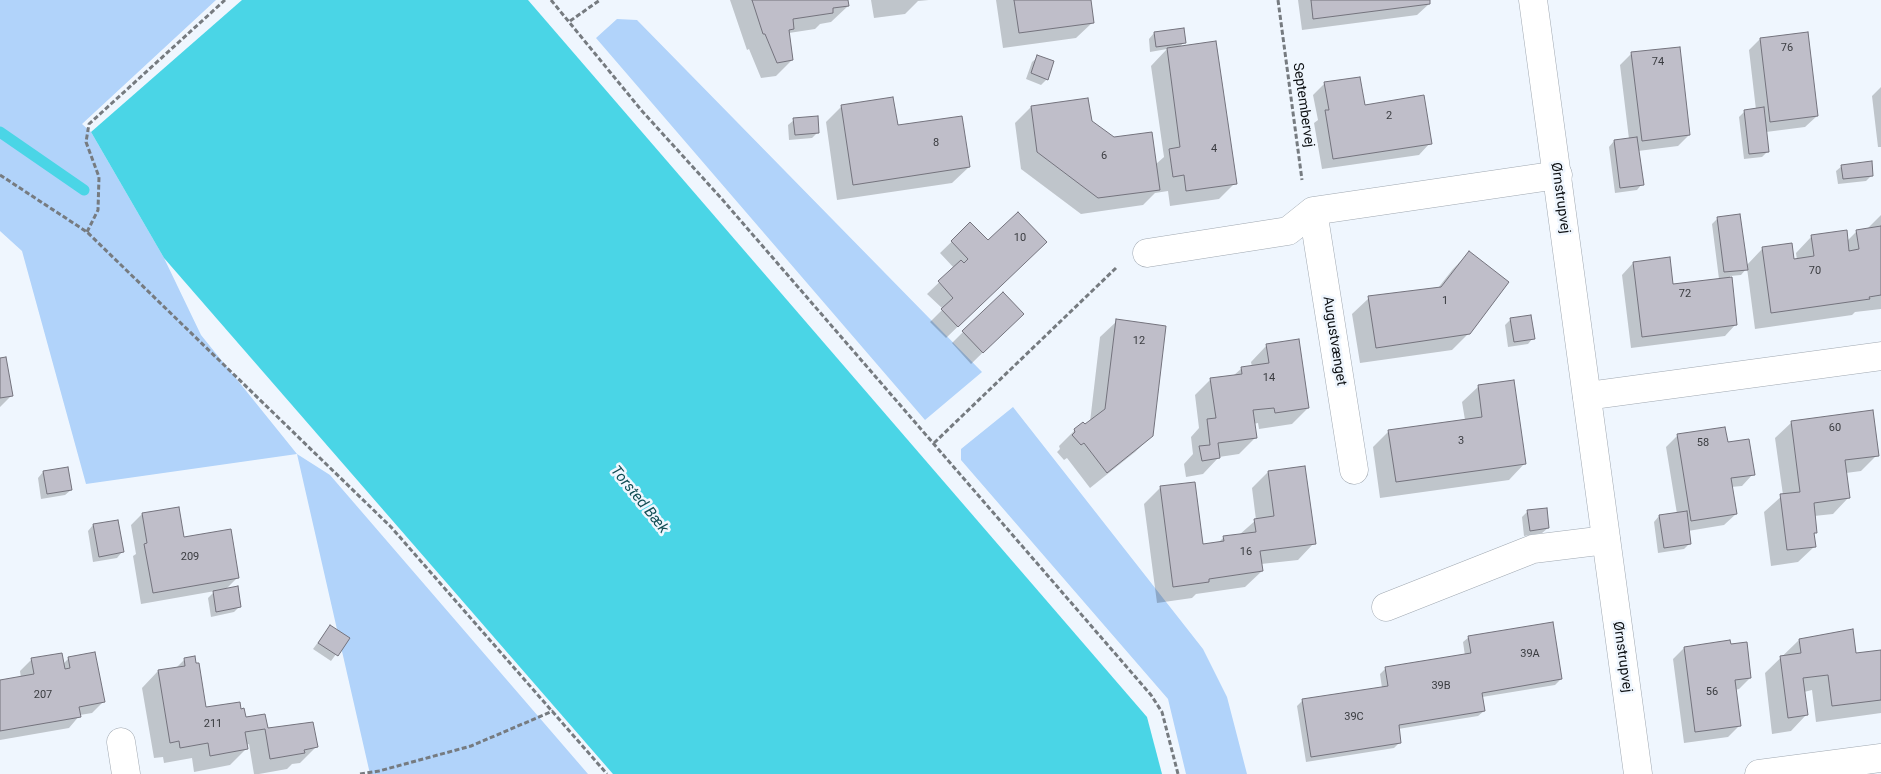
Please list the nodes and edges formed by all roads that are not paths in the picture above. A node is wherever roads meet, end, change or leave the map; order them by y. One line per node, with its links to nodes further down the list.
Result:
1 (1533, 0): 2 (street, Ørnstrupvej)
2 (1558, 175): 3 (street); 6 (street, Ørnstrupvej)
3 (1313, 211): 4 (street); 7 (street, Augustvænget)
4 (1147, 253)
5 (1881, 356): 6 (street)
6 (1587, 396): 8 (street, Ørnstrupvej)
7 (1354, 470)
8 (1606, 540): 9 (street); 13 (street, Ørnstrupvej)
9 (1386, 607)
10 (121, 742): 12 (street)
11 (1881, 758): 14 (street)
12 (126, 774)
13 (1638, 774)
14 (1758, 774)

